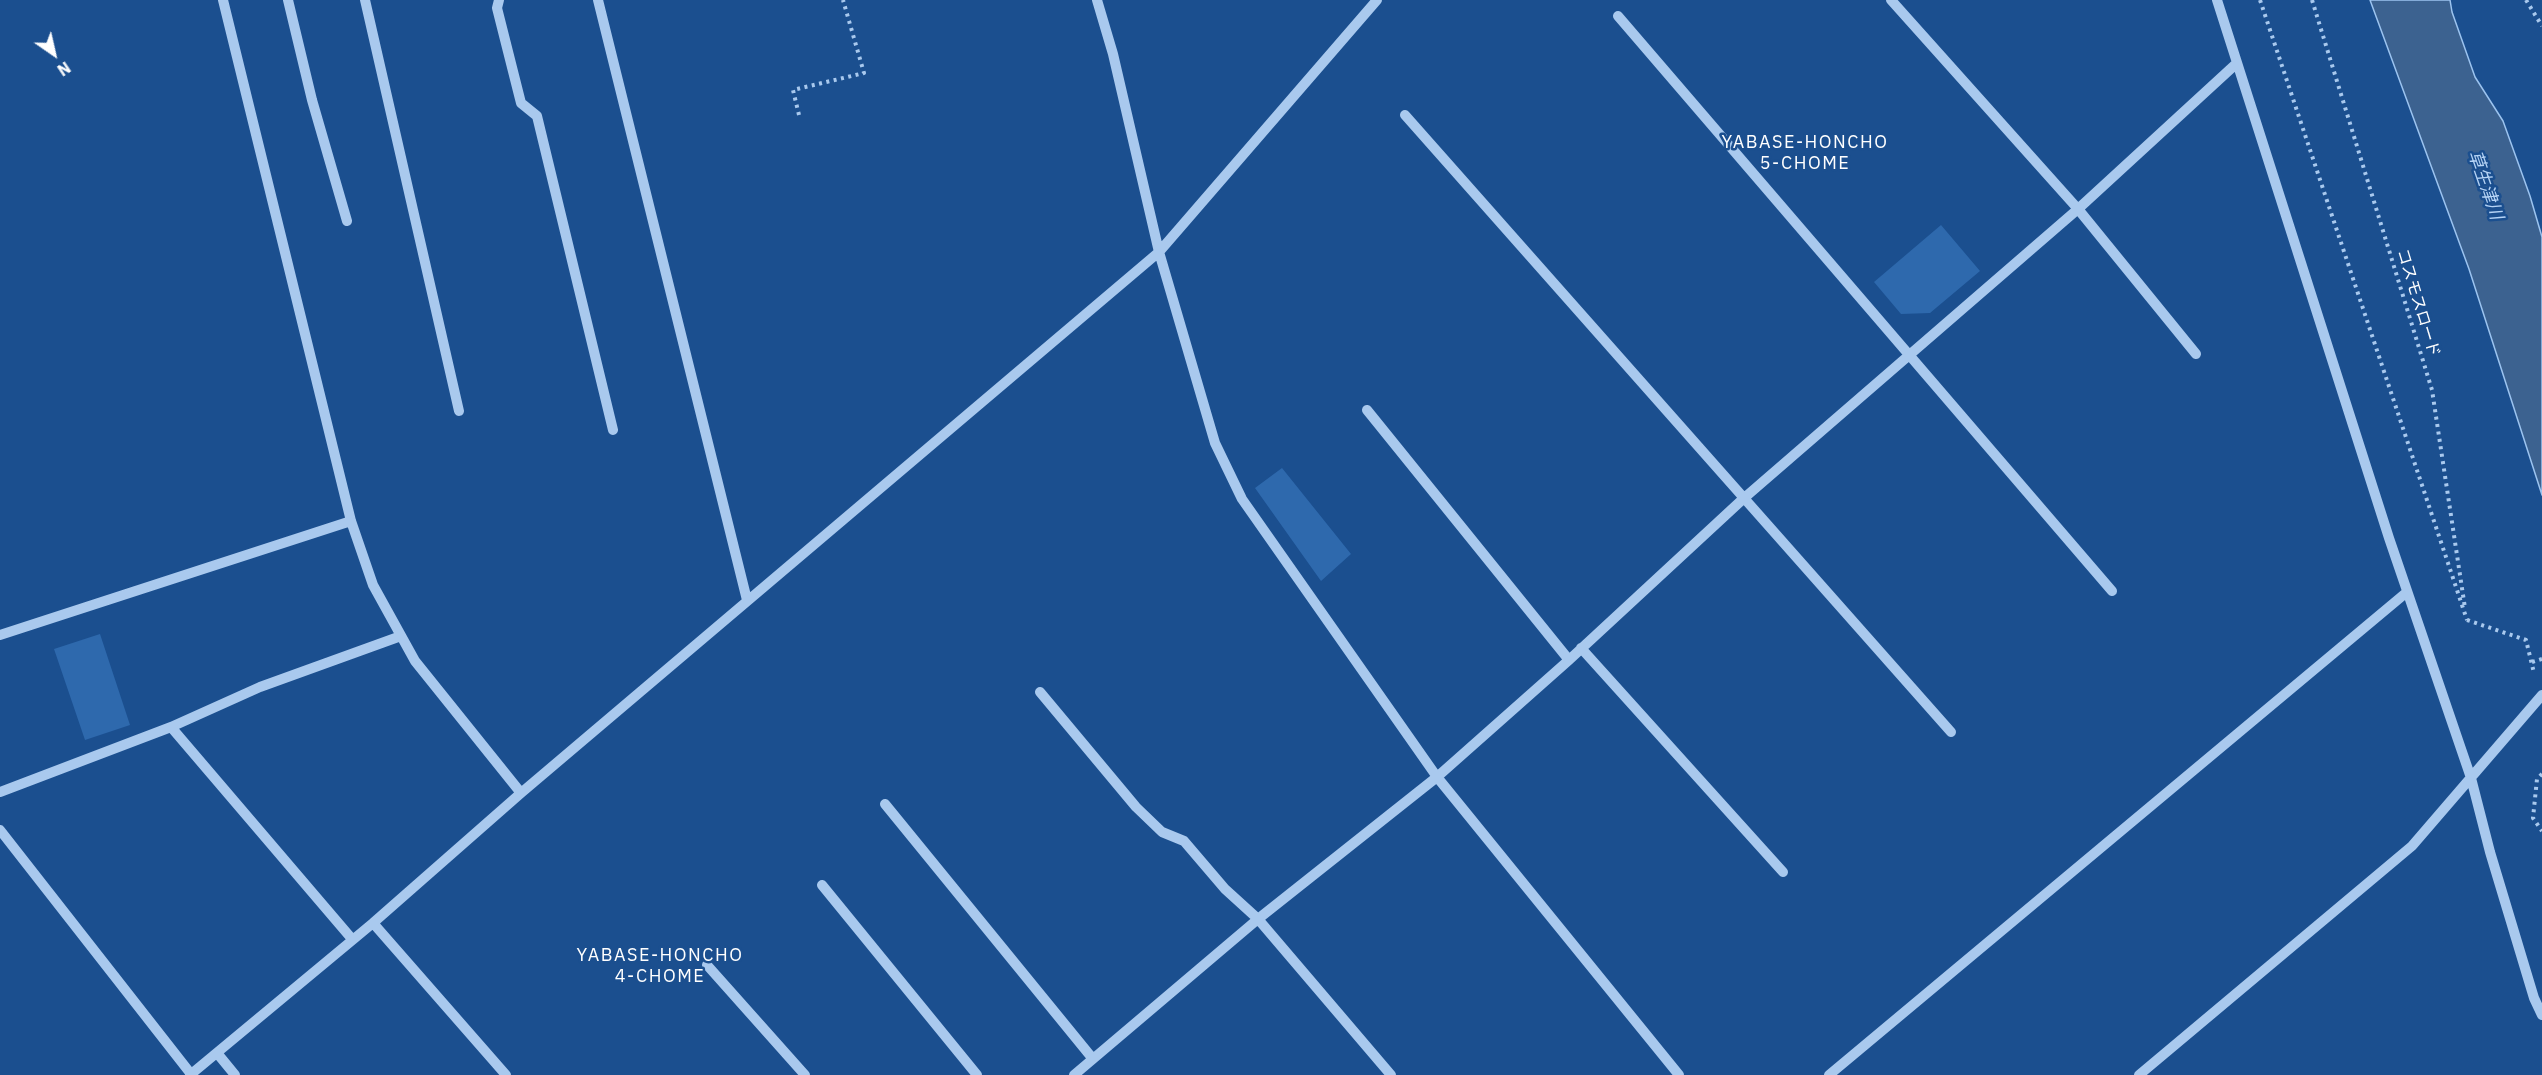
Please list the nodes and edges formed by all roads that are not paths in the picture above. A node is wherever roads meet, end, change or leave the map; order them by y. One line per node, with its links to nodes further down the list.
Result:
1 (223, 0): 22 (street)
2 (288, 0): 14 (street)
3 (365, 0): 19 (street)
4 (499, 0): 20 (street)
5 (598, 0): 25 (street)
6 (1097, 0): 15 (street)
7 (1377, 0): 15 (street)
8 (1891, 0): 13 (street)
9 (2217, 0): 11 (street)
10 (1618, 16): 17 (street)
11 (2237, 63): 13 (street); 24 (street)
12 (1405, 115): 21 (street)
13 (2078, 209): 16 (street); 17 (street)
14 (347, 221)
15 (1159, 252): 25 (street); 34 (street)
16 (2196, 354)
17 (1908, 357): 21 (street); 23 (street)
18 (1367, 410): 29 (street)
19 (459, 411)
20 (613, 430)
21 (1743, 499): 28 (street); 33 (street)
22 (351, 521): 26 (street); 27 (street)
23 (2112, 591)
24 (2407, 592): 35 (street); 57 (street)
25 (747, 600): 37 (street)
26 (0, 635)
27 (401, 636): 32 (street); 37 (street)
28 (1581, 648): 29 (street); 40 (street)
29 (1569, 660): 34 (street)
30 (1040, 692): 42 (street)
31 (2541, 696): 35 (street)
32 (171, 727): 36 (street); 44 (street)
33 (1951, 732)
34 (1437, 777): 42 (street); 56 (street)
35 (2471, 778): 46 (street); 58 (street)
36 (0, 792)
37 (520, 793): 43 (street)
38 (885, 804): 48 (street)
39 (0, 830): 49 (street)
40 (1783, 872)
41 (822, 885): 53 (street)
42 (1258, 919): 48 (street); 55 (street)
43 (373, 923): 44 (street); 51 (street)
44 (352, 939): 47 (street)
45 (706, 965): 52 (street)
46 (2542, 1015)
47 (217, 1053): 49 (street); 50 (street)
48 (1093, 1059): 54 (street)
49 (191, 1075)
50 (235, 1075)
51 (506, 1075)
52 (805, 1075)
53 (977, 1075)
54 (1074, 1075)
55 (1391, 1075)
56 (1679, 1075)
57 (1829, 1075)
58 (2139, 1075)

